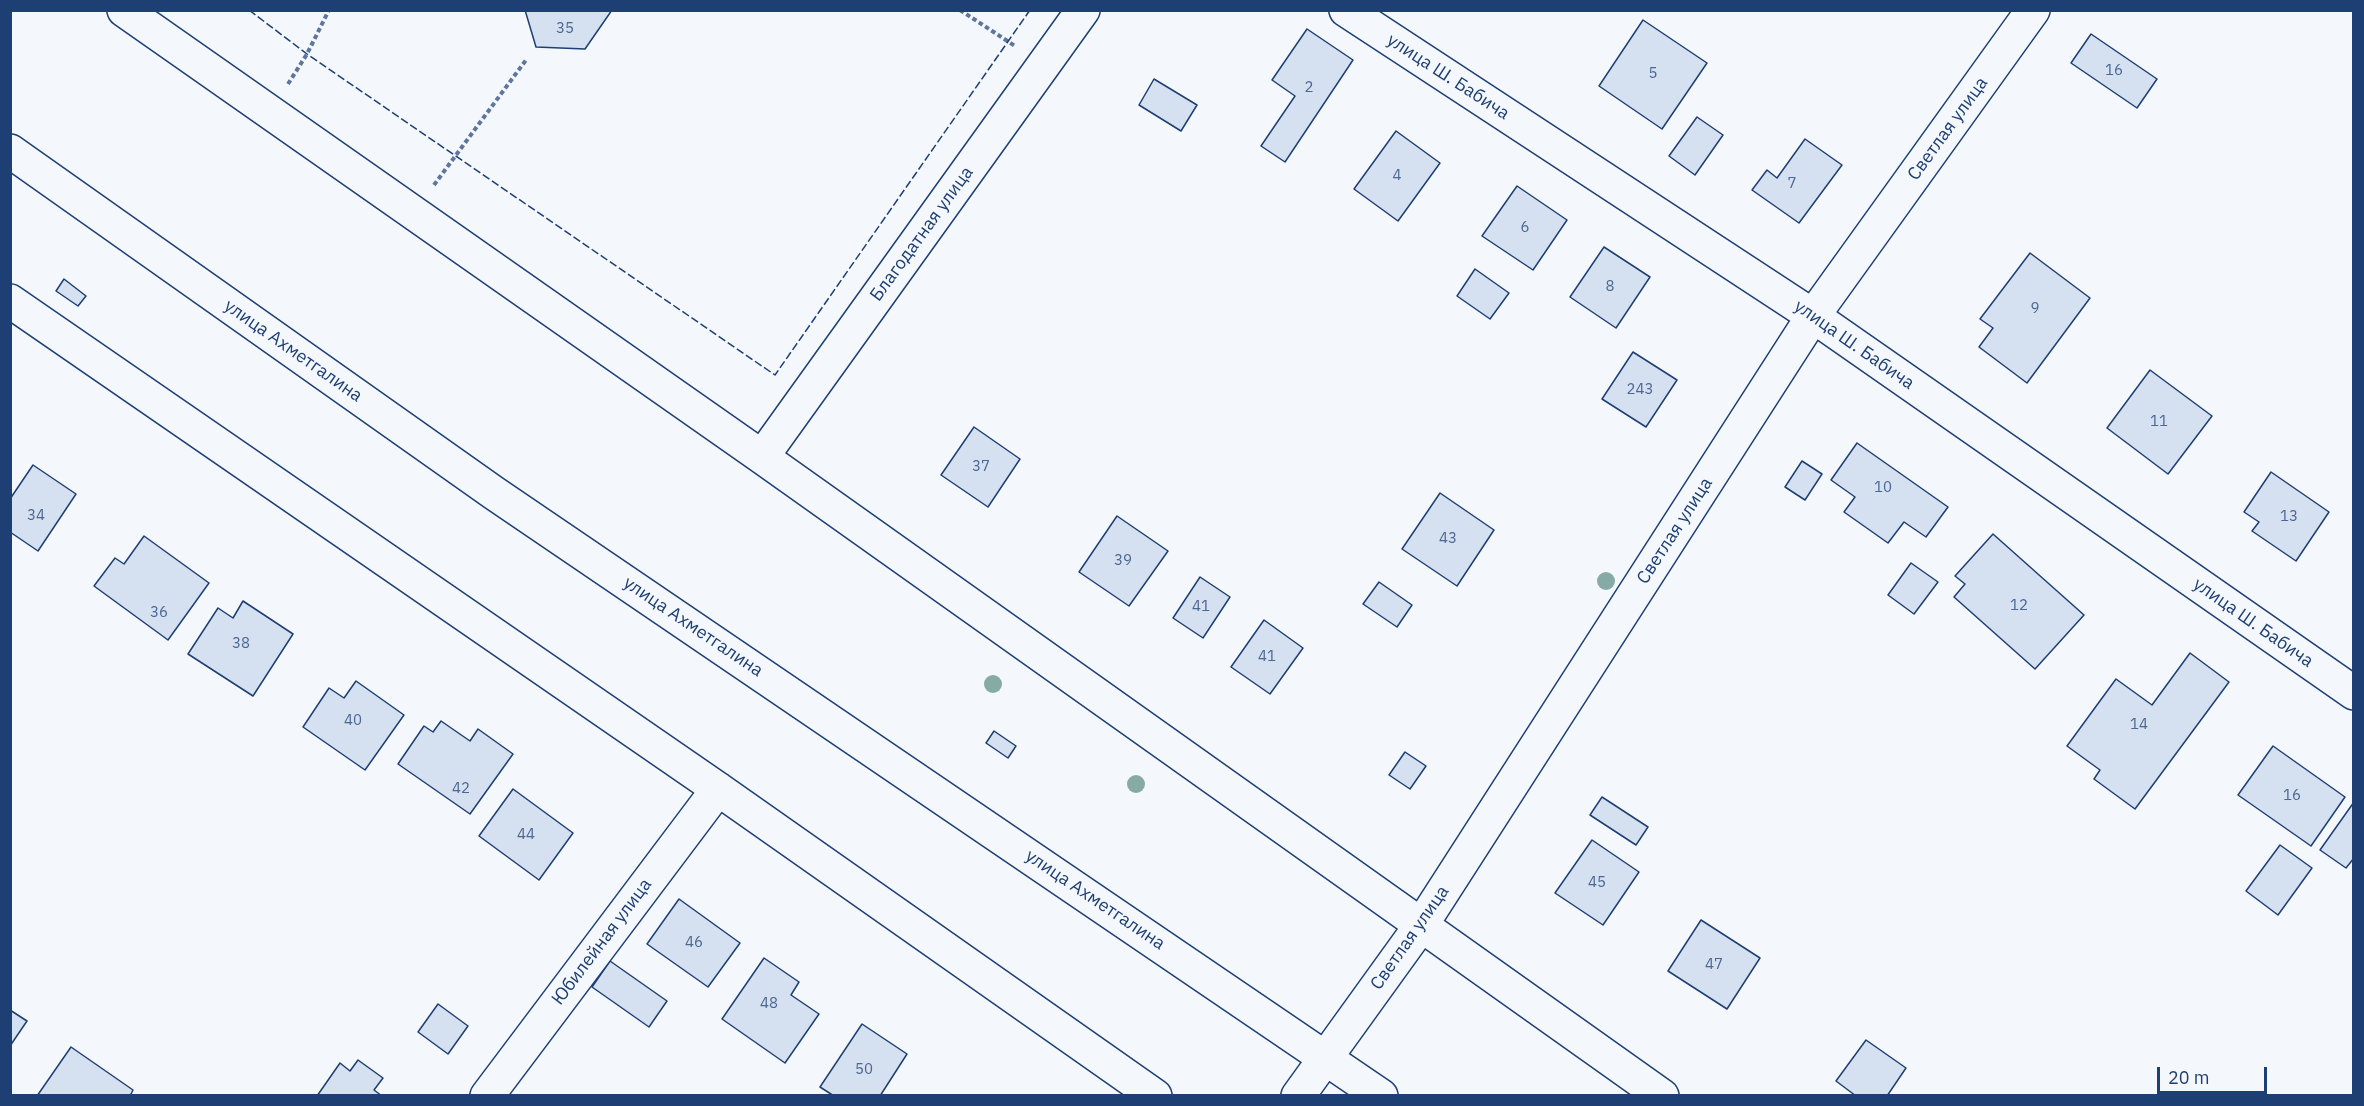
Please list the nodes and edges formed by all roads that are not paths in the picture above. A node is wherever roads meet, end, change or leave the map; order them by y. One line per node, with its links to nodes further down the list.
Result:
1 (124, 10): 8 (street)
2 (1083, 10): 8 (street, Благодатная улица)
3 (1346, 10): 7 (street, улица Ш. Бабича)
4 (2033, 10): 7 (street, Светлая улица)
5 (10, 151): 12 (street, улица Ахметгалина)
6 (10, 302): 10 (street)
7 (1813, 316): 9 (street, улица Ш. Бабича); 11 (street, Светлая улица)
8 (762, 457): 11 (street)
9 (2354, 693)
10 (718, 789): 13 (street, Юбилейная улица); 14 (street)
11 (1422, 924): 12 (street, Светлая улица); 17 (street)
12 (1325, 1057): 15 (street, Светлая улица); 16 (street, улица Ахметгалина)
13 (487, 1095)
14 (1155, 1095)
15 (1298, 1095)
16 (1380, 1095)
17 (1662, 1095)

